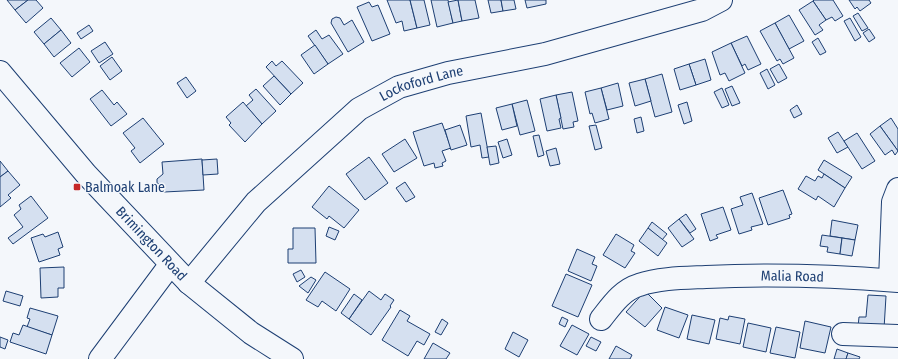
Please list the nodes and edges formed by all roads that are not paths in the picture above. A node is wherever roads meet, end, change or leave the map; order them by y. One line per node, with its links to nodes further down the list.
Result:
1 (721, 0): 6 (street, Lockoford Lane)
2 (0, 72): 4 (street, Brimington Road)
3 (896, 195): 5 (street, Malia Road)
4 (170, 264): 6 (street, Brimington Road); 10 (street)
5 (894, 281): 7 (street, Malia Road)
6 (188, 282): 11 (street, Brimington Road)
7 (601, 319)
8 (843, 334): 9 (street)
9 (898, 336)
10 (102, 358)
11 (292, 359)

